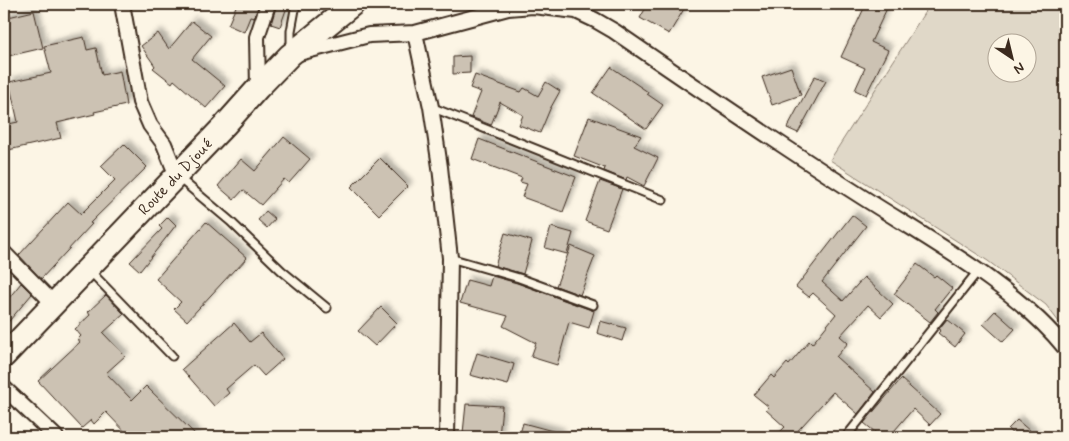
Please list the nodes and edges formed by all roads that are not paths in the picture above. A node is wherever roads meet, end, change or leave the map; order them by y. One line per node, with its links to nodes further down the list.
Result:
1 (122, 4): 9 (street)
2 (268, 4): 7 (street)
3 (296, 4): 6 (lane)
4 (353, 4): 6 (main road, Route du Djoué)
5 (415, 33): 6 (street); 8 (street); 14 (street)
6 (290, 55): 7 (main road, Route du Djoué)
7 (258, 88): 9 (main road, Route du Djoué)
8 (431, 107): 10 (lane); 12 (street)
9 (177, 176): 13 (main road, Route du Djoué); 17 (lane)
10 (663, 200)
11 (4, 253): 15 (street)
12 (450, 258): 16 (lane); 23 (street)
13 (88, 269): 15 (main road, Route du Djoué); 20 (lane)
14 (978, 271): 18 (street); 24 (lane)
15 (54, 304): 19 (main road, Route du Djoué)
16 (593, 305)
17 (327, 308)
18 (1065, 348)
19 (4, 356)
20 (172, 356)
21 (4, 388): 22 (street)
22 (56, 437)
23 (447, 437)
24 (846, 437)

